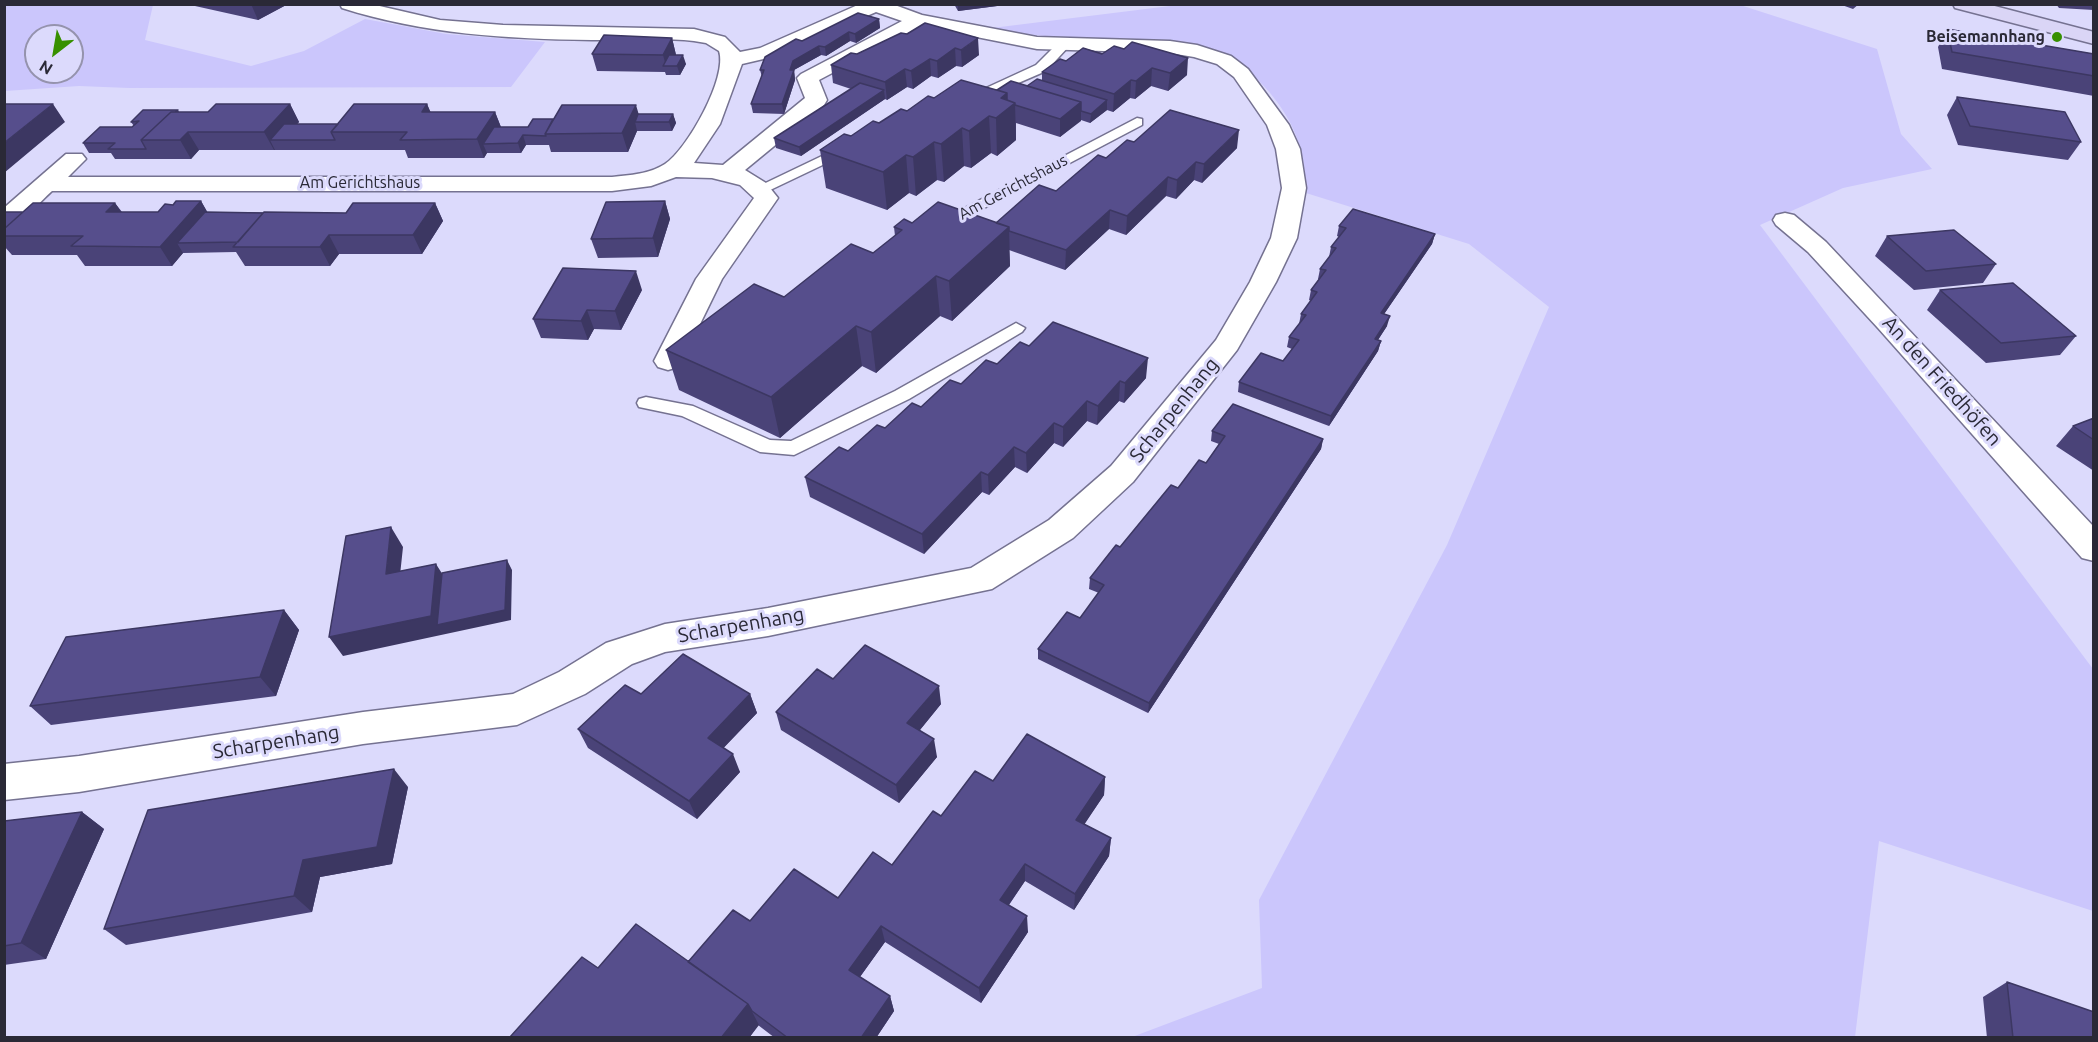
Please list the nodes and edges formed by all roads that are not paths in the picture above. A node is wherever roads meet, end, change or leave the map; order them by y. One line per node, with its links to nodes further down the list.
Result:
1 (349, 4): 7 (street)
2 (1962, 4): 5 (street)
3 (876, 5): 4 (street); 7 (street)
4 (918, 20): 6 (street); 13 (street)
5 (2094, 38)
6 (1064, 45): 8 (lane); 23 (street, Scharpenhang)
7 (733, 59): 12 (street, Am Gerichtshaus)
8 (956, 104)
9 (1137, 122): 18 (lane, Am Gerichtshaus)
10 (858, 143): 15 (lane)
11 (74, 159): 14 (street)
12 (673, 170): 13 (street, Am Gerichtshaus); 14 (street, Am Gerichtshaus)
13 (730, 171): 15 (street, Am Gerichtshaus)
14 (46, 184): 16 (street)
15 (760, 189): 20 (street)
16 (14, 212)
17 (1785, 220): 22 (street, An den Friedhöfen)
18 (924, 233)
19 (1016, 328): 21 (lane)
20 (668, 361)
21 (646, 403)
22 (2094, 549)
23 (4, 782)

